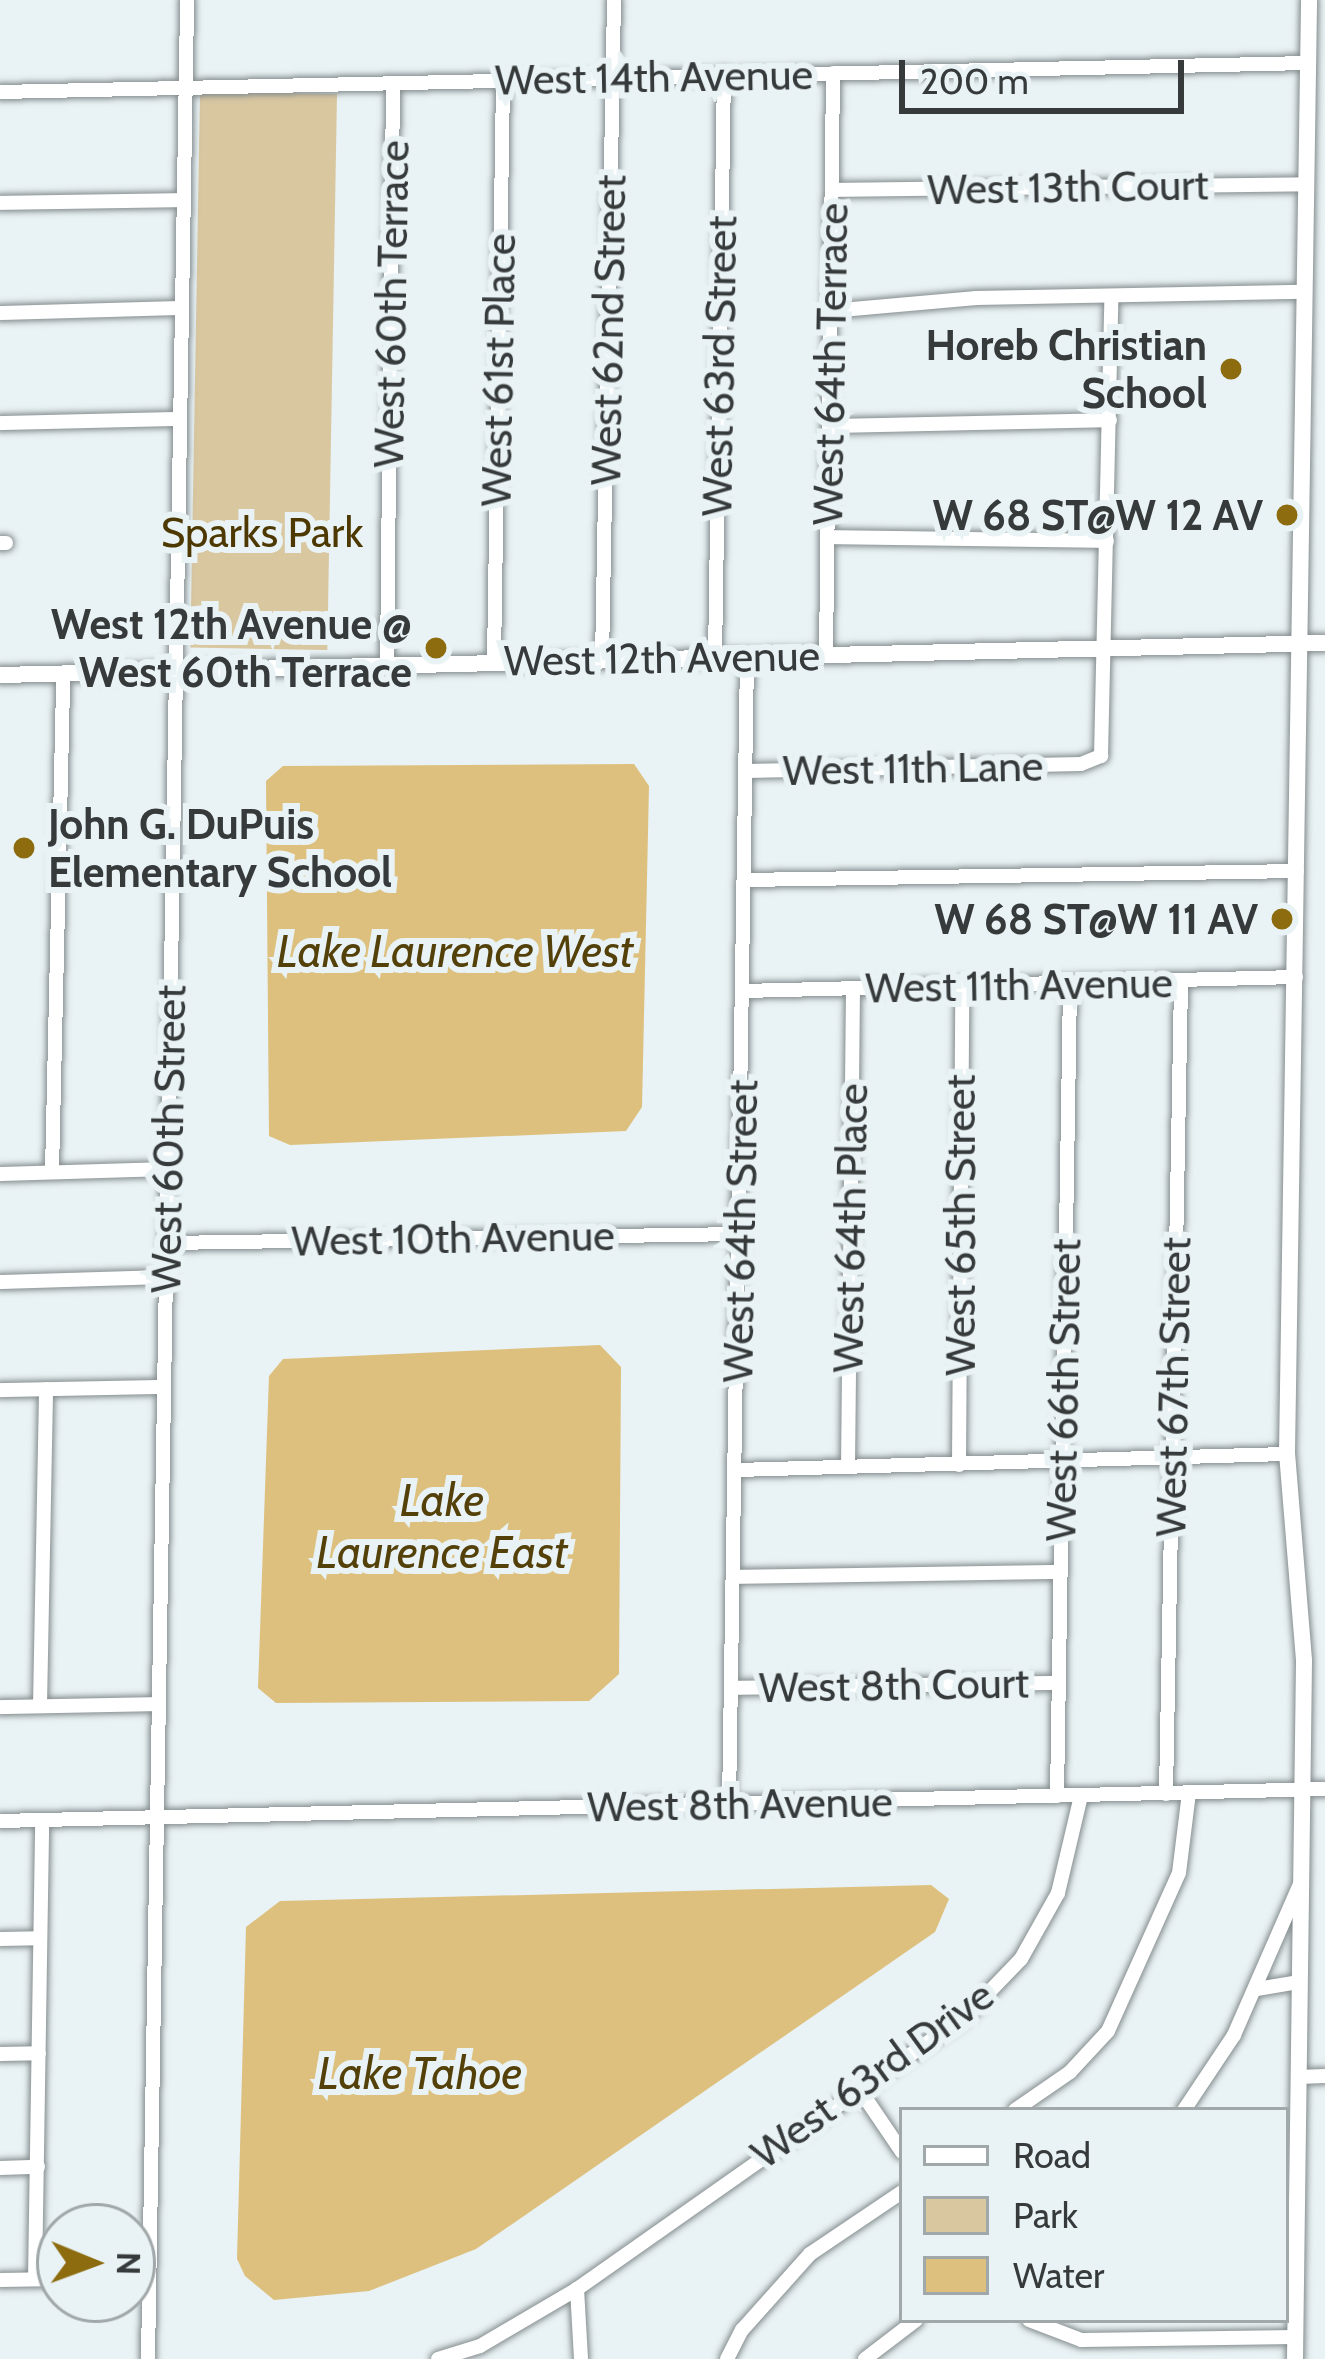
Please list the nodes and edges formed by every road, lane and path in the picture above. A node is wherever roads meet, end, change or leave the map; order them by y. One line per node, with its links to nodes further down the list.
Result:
1 (187, 0): 9 (street, West 60th Street)
2 (614, 0): 7 (street, West 62nd Street)
3 (1314, 5): 4 (main road)
4 (1307, 64): 5 (street, West 14th Avenue); 12 (main road)
5 (833, 73): 6 (street, West 14th Avenue); 13 (street, West 64th Terrace)
6 (724, 74): 7 (street, West 14th Avenue); 33 (street, West 63rd Street)
7 (613, 78): 8 (street, West 14th Avenue); 35 (street, West 62nd Street)
8 (503, 80): 10 (street, West 14th Avenue); 34 (street, West 61st Place)
9 (185, 87): 10 (street, West 14th Avenue); 11 (street, West 14th Avenue); 14 (street, West 60th Street)
10 (393, 87): 36 (street, West 60th Terrace)
11 (0, 92)
12 (1305, 184): 13 (street, West 13th Court); 17 (main road)
13 (832, 190): 20 (street, West 64th Terrace)
14 (183, 200): 15 (street); 19 (street, West 60th Street)
15 (0, 203)
16 (1325, 274): 17 (street)
17 (1303, 282): 18 (street); 29 (main road)
18 (1111, 298): 20 (street); 23 (street)
19 (181, 308): 21 (street); 22 (street, West 60th Street)
20 (830, 311): 25 (street, West 64th Terrace)
21 (0, 313)
22 (178, 419): 24 (street); 37 (street, West 60th Street)
23 (1110, 420): 25 (street); 27 (street)
24 (0, 423)
25 (829, 426): 26 (street, West 64th Terrace)
26 (828, 537): 27 (street); 31 (street, West 64th Terrace)
27 (1107, 541): 30 (street)
28 (1325, 643): 29 (main road, West 12th Avenue)
29 (1299, 644): 30 (main road, West 12th Avenue); 41 (main road)
30 (1106, 648): 31 (main road, West 12th Avenue); 40 (street, West 11th Lane)
31 (826, 655): 32 (main road, West 12th Avenue)
32 (747, 657): 33 (main road, West 12th Avenue); 40 (street, West 64th Street)
33 (716, 658): 35 (main road, West 12th Avenue)
34 (494, 661): 35 (main road, West 12th Avenue); 36 (main road, West 12th Avenue)
35 (602, 661)
36 (387, 665): 37 (main road, West 12th Avenue)
37 (173, 670): 38 (main road, West 12th Avenue); 49 (street, West 60th Street)
38 (63, 673): 39 (main road, West 12th Avenue); 50 (street)
39 (0, 675)
40 (746, 771): 42 (street, West 64th Street)
41 (1297, 871): 42 (street); 43 (main road)
42 (744, 880): 48 (street, West 64th Street)
43 (1296, 977): 44 (street, West 11th Avenue); 59 (main road)
44 (1181, 980): 45 (street, West 11th Avenue); 60 (street, West 67th Street)
45 (1070, 984): 46 (street, West 11th Avenue); 61 (street, West 66th Street)
46 (962, 986): 47 (street, West 11th Avenue); 62 (street, West 65th Street)
47 (853, 989): 48 (street, West 11th Avenue); 63 (street, West 64th Place)
48 (743, 991): 52 (street, West 64th Street)
49 (169, 1169): 50 (street); 53 (street, West 60th Street)
50 (52, 1172): 51 (street)
51 (0, 1174)
52 (740, 1234): 53 (street, West 10th Avenue); 64 (street, West 64th Street)
53 (166, 1244): 54 (street, West 60th Street)
54 (166, 1277): 55 (street); 56 (street, West 60th Street)
55 (0, 1282)
56 (163, 1387): 57 (street); 69 (street, West 60th Street)
57 (46, 1389): 58 (street); 70 (street)
58 (0, 1390)
59 (1287, 1454): 60 (street); 72 (main road)
60 (1172, 1457): 61 (street); 75 (street, West 67th Street)
61 (1062, 1462): 62 (street); 65 (street, West 66th Street)
62 (959, 1465): 63 (street)
63 (848, 1467): 64 (street)
64 (736, 1470): 66 (street, West 64th Street)
65 (1060, 1572): 66 (street); 67 (street, West 66th Street)
66 (734, 1577): 68 (street, West 64th Street)
67 (1057, 1683): 68 (street, West 8th Court); 76 (street, West 66th Street)
68 (732, 1688): 78 (street, West 64th Street)
69 (155, 1704): 70 (street); 79 (street, West 60th Street)
70 (40, 1706): 71 (street)
71 (0, 1707)
72 (1301, 1790): 73 (street, West 8th Avenue); 74 (street, West 8th Avenue); 82 (main road)
73 (1325, 1790)
74 (1190, 1793): 75 (street, West 8th Avenue); 92 (street)
75 (1166, 1794): 77 (street, West 8th Avenue)
76 (1057, 1796): 77 (street, West 8th Avenue); 78 (street, West 8th Avenue)
77 (1081, 1796): 91 (street, West 63rd Drive)
78 (729, 1804): 79 (street, West 8th Avenue)
79 (155, 1818): 80 (street, West 8th Avenue); 98 (street, West 60th Street)
80 (42, 1820): 81 (street, West 8th Avenue); 83 (street)
81 (0, 1821)
82 (1300, 1886): 85 (main road); 86 (street)
83 (39, 1938): 84 (street); 88 (street)
84 (0, 1939)
85 (1299, 1982): 86 (street); 90 (main road)
86 (1257, 1989): 93 (street)
87 (0, 2054): 88 (street)
88 (39, 2054): 95 (street)
89 (1325, 2076): 90 (street)
90 (1298, 2077): 99 (main road)
91 (860, 2090): 94 (street); 102 (street, West 63rd Drive)
92 (1020, 2107)
93 (1186, 2107)
94 (899, 2148)
95 (38, 2167): 96 (street); 100 (street)
96 (0, 2168)
97 (899, 2194): 110 (street)
98 (142, 2203)
99 (1291, 2224): 106 (main road)
100 (35, 2279): 101 (street)
101 (0, 2280)
102 (577, 2289): 108 (street, West 63rd Drive); 109 (street)
103 (144, 2323): 107 (street, West 60th Street)
104 (912, 2323): 111 (street)
105 (1037, 2323): 106 (street)
106 (1296, 2336): 112 (main road)
107 (148, 2359)
108 (438, 2359)
109 (581, 2359)
110 (728, 2359)
111 (865, 2359)
112 (1295, 2359)

